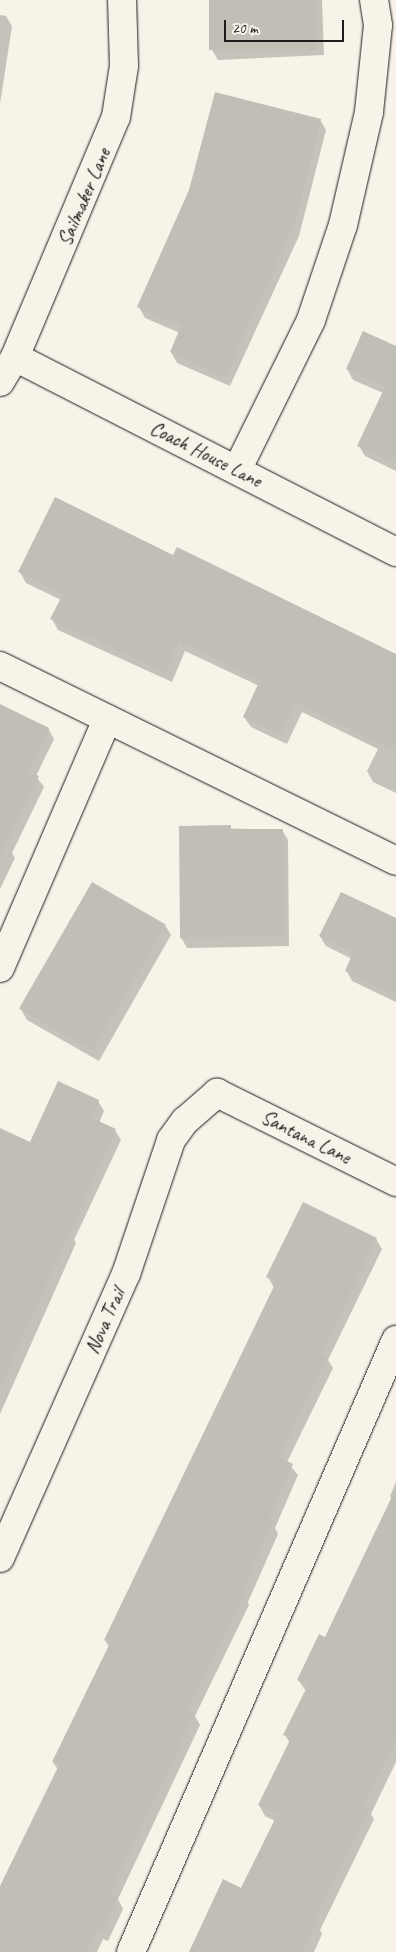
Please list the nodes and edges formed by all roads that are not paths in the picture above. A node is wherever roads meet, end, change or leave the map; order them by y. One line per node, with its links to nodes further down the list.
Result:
1 (122, 0): 3 (street, Sailmaker Lane)
2 (374, 0): 5 (street)
3 (15, 356): 4 (street, Sailmaker Lane); 5 (street, Coach House Lane)
4 (0, 382)
5 (237, 470): 6 (street, Coach House Lane)
6 (396, 552)
7 (0, 666): 8 (street)
8 (107, 719): 9 (street); 10 (street)
9 (396, 861)
10 (0, 968)
11 (217, 1093): 12 (street, Santana Lane); 14 (street, Nova Trail)
12 (396, 1182)
13 (396, 1340): 15 (street)
14 (0, 1558)
15 (131, 1952)

